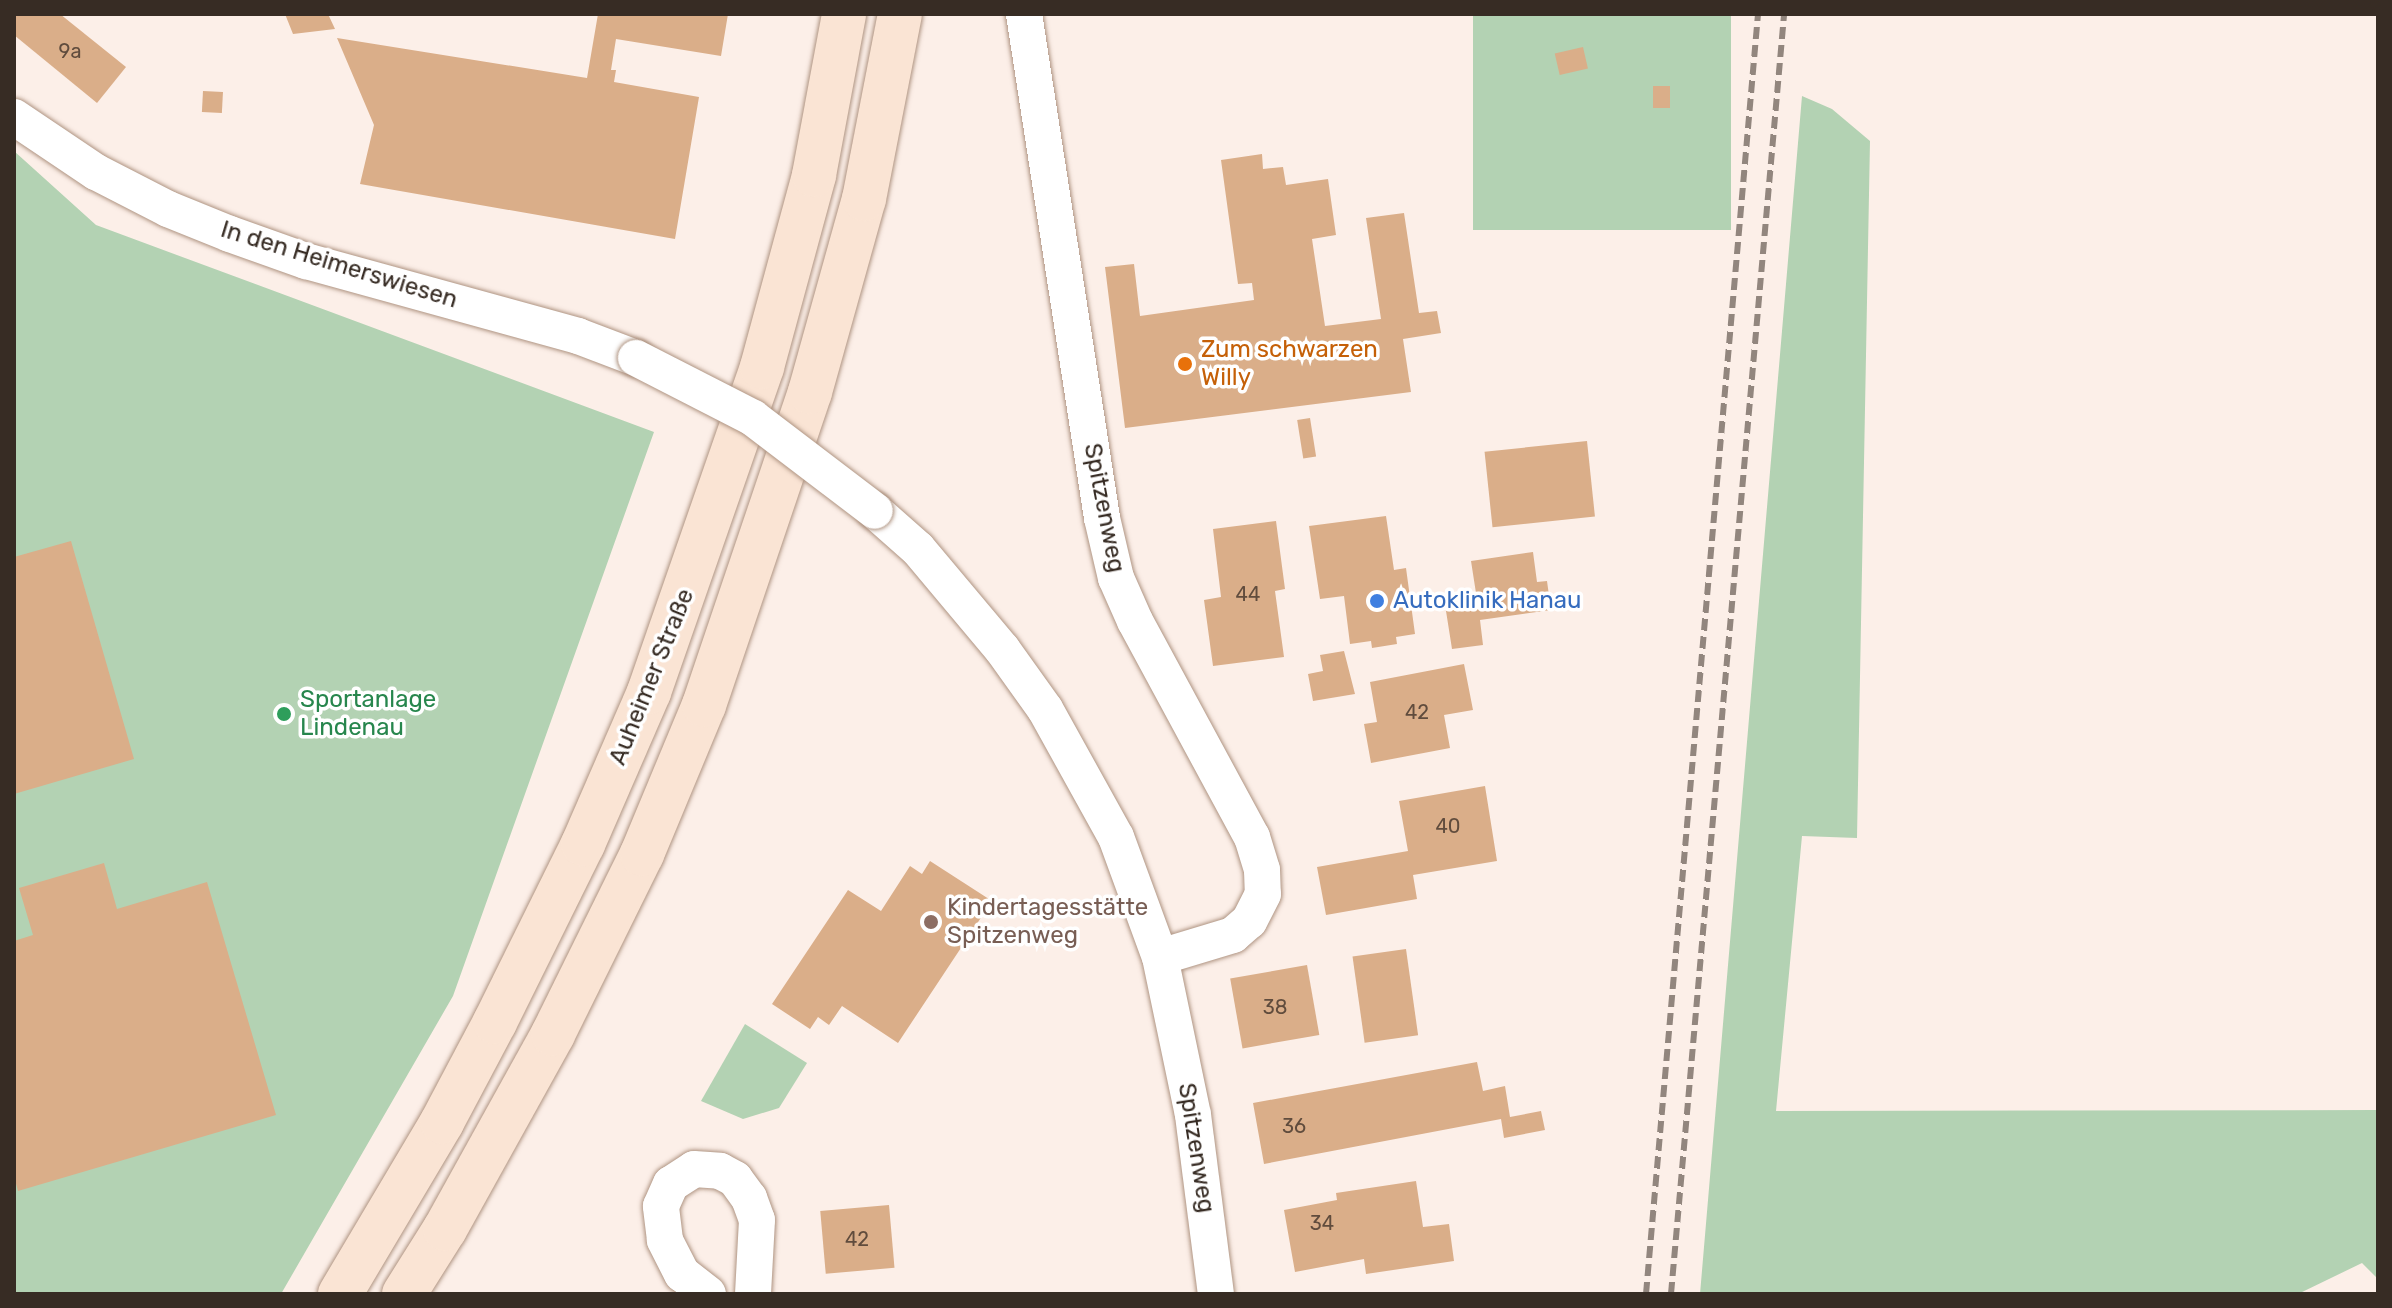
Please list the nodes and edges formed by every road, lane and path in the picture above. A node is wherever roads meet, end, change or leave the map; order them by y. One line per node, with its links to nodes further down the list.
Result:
1 (844, 14): 7 (main road, Auheimer Straße)
2 (900, 14): 8 (main road)
3 (1024, 14): 6 (street, Spitzenweg)
4 (14, 117): 5 (street, In den Heimerswiesen, bridge)
5 (875, 511): 6 (street, Spitzenweg)
6 (1160, 957): 11 (street, Spitzenweg)
7 (340, 1294)
8 (404, 1294)
9 (708, 1294): 10 (street)
10 (753, 1294)
11 (1216, 1294)

